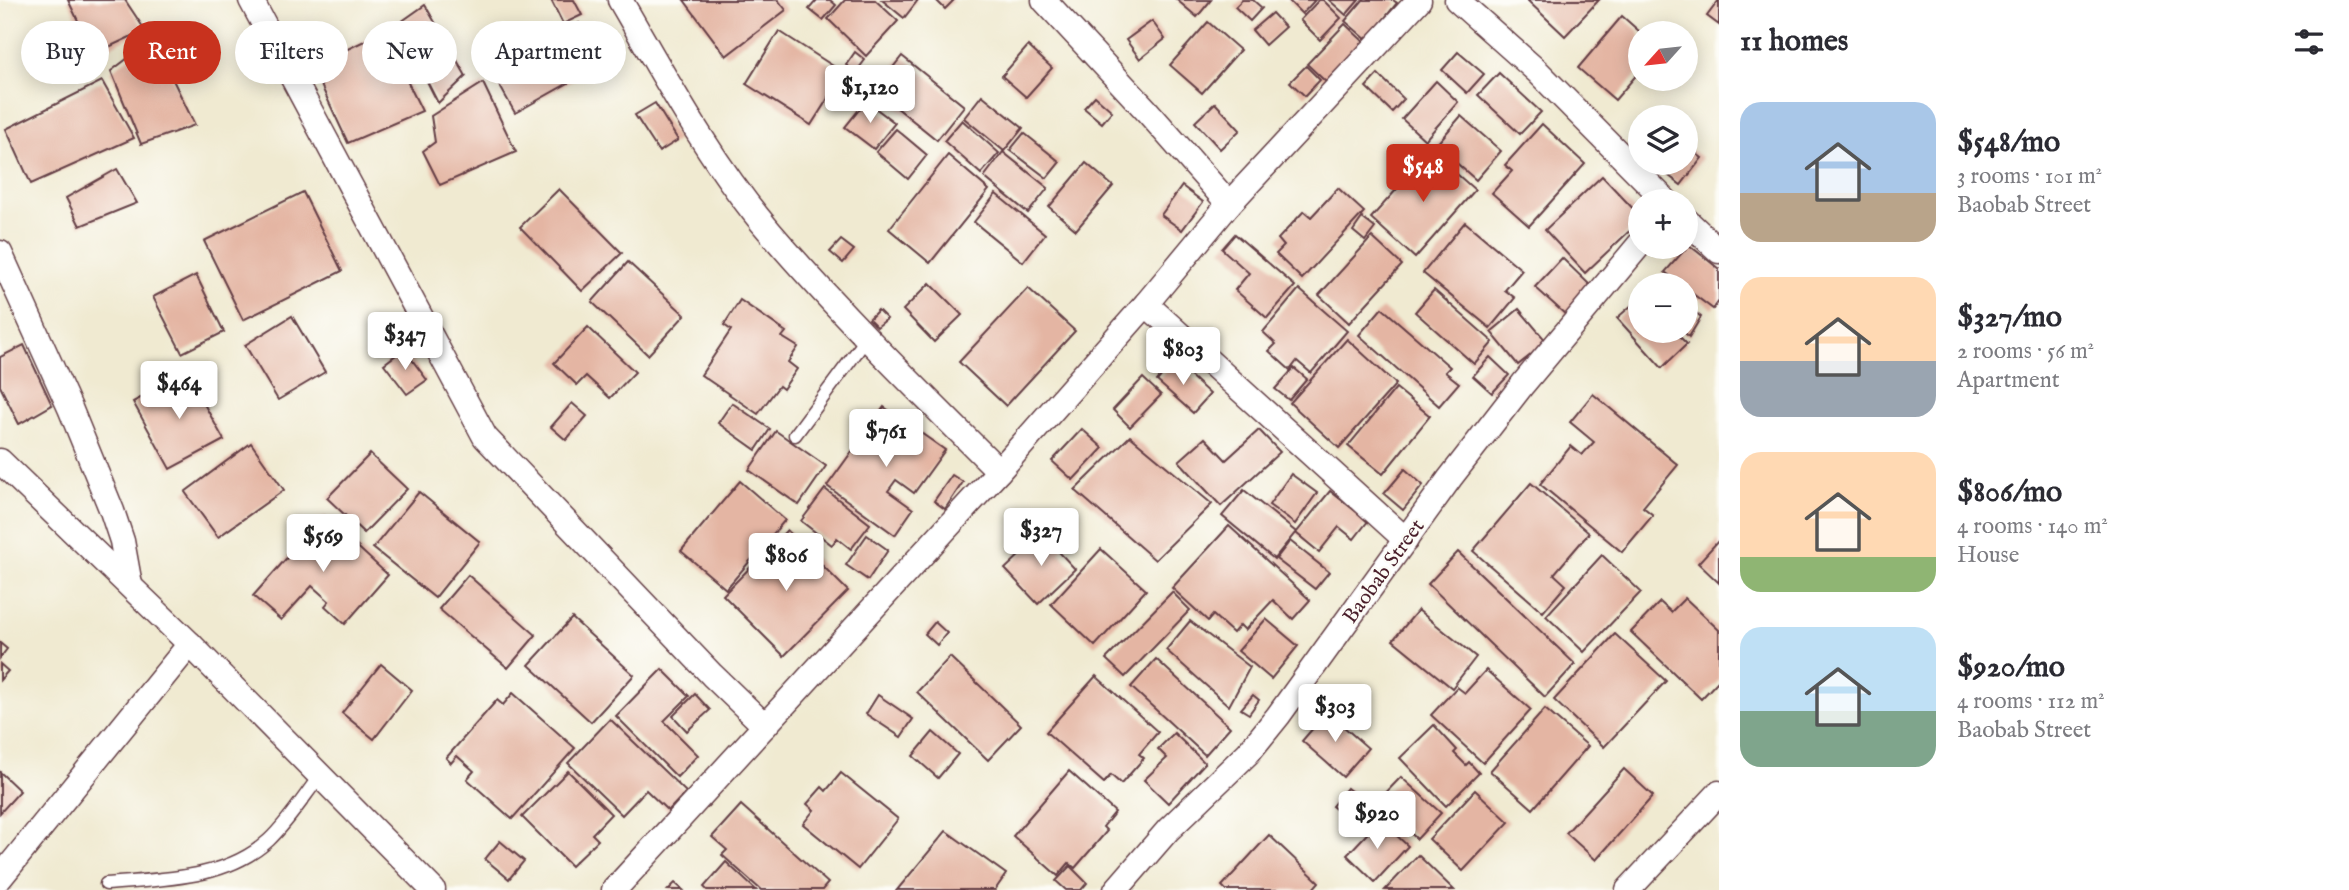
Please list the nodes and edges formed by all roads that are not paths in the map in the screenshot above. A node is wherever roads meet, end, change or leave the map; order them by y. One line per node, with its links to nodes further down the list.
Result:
1 (251, 0): 20 (street)
2 (620, 0): 13 (street)
3 (1044, 0): 7 (street)
4 (1419, 0): 7 (street)
5 (1457, 0): 6 (street)
6 (1654, 189)
7 (1229, 204): 12 (street)
8 (1698, 231): 9 (street)
9 (1719, 251)
10 (0, 253): 18 (street)
11 (1628, 258): 17 (street, Baobab Street)
12 (1146, 304): 16 (street); 17 (street)
13 (867, 338): 14 (lane); 16 (street)
14 (795, 435)
15 (0, 461): 18 (street)
16 (999, 471): 20 (street)
17 (1406, 540): 27 (street, Baobab Street)
18 (130, 585): 19 (street)
19 (190, 644): 21 (street); 23 (street)
20 (765, 726): 26 (street)
21 (319, 777): 24 (lane); 25 (street)
22 (1714, 807): 28 (street)
23 (0, 878)
24 (106, 884)
25 (433, 890)
26 (614, 890)
27 (1116, 890)
28 (1628, 890)

